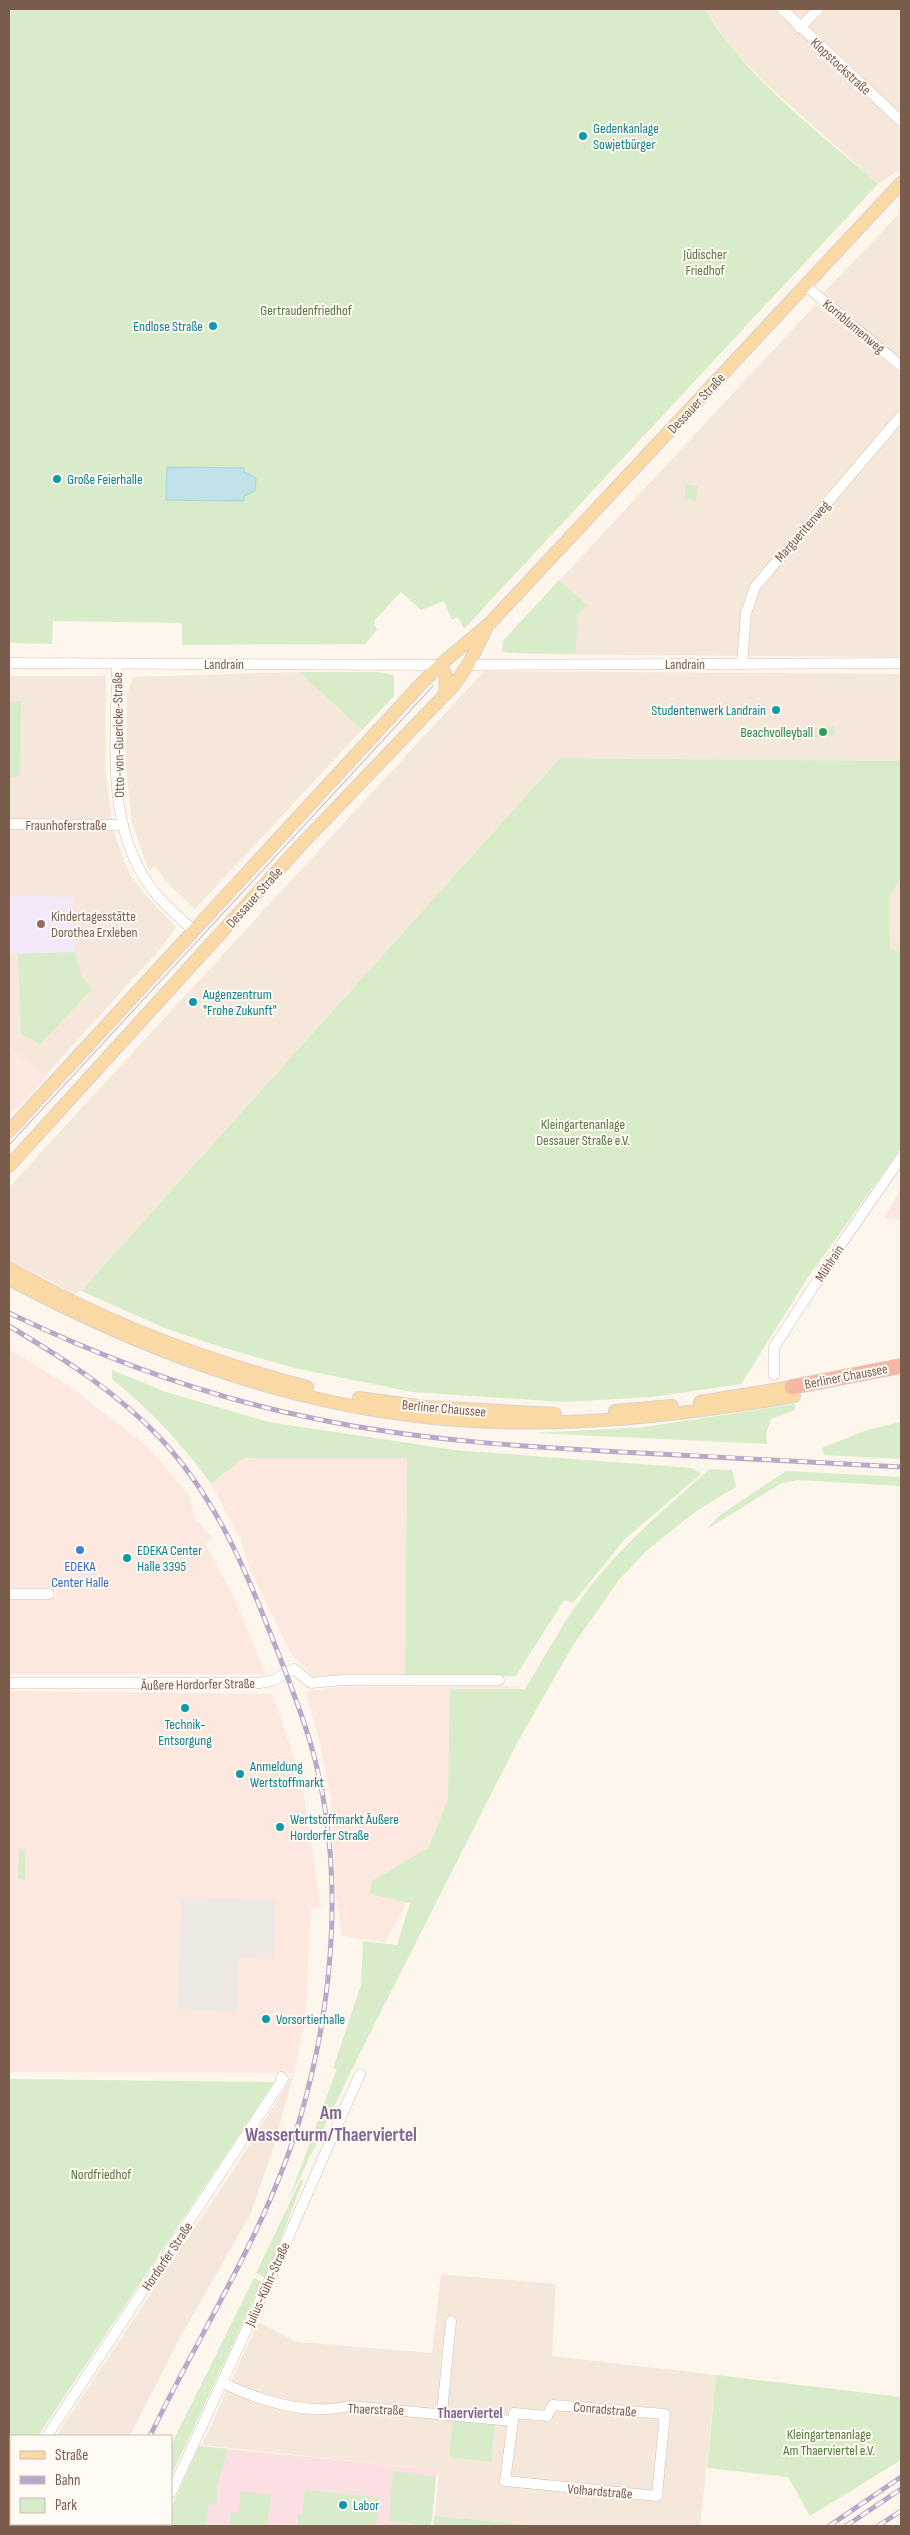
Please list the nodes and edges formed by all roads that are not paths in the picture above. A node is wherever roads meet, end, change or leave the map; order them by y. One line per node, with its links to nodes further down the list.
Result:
1 (782, 9): 3 (street, Klopstockstraße)
2 (818, 9): 3 (street)
3 (800, 28): 4 (street, Klopstockstraße)
4 (901, 122)
5 (901, 183): 6 (main road, Dessauer Straße)
6 (806, 286): 7 (street, Kornblumenweg); 9 (main road, Dessauer Straße)
7 (901, 366)
8 (901, 416): 13 (street, Margueritenweg)
9 (490, 623): 14 (main road, Dessauer Straße); 15 (main road, Dessauer Straße)
10 (9, 663): 12 (street, Landrain)
11 (901, 663): 13 (street, Landrain)
12 (117, 664): 14 (street, Landrain); 18 (street, Otto-von-Guericke-Straße)
13 (742, 664): 15 (street, Landrain)
14 (440, 665): 15 (main road); 16 (main road); 19 (main road, Dessauer Straße)
15 (468, 665): 16 (main road, Dessauer Straße)
16 (445, 694): 22 (main road, Dessauer Straße)
17 (9, 824): 18 (street, Fraunhoferstraße)
18 (123, 825): 19 (street, Otto-von-Guericke-Straße)
19 (194, 931): 20 (main road, Dessauer Straße)
20 (9, 1131)
21 (901, 1158): 26 (street, Mühlrain)
22 (9, 1166)
23 (9, 1268): 28 (main road, Berliner Chaussee)
24 (9, 1279): 28 (main road, Berliner Chaussee)
25 (901, 1366): 28 (highway, Berliner Chaussee)
26 (774, 1375)
27 (901, 1375): 28 (highway, Berliner Chaussee)
28 (793, 1391)
29 (9, 1594): 30 (street)
30 (49, 1594)
31 (499, 1680): 32 (street, Äußere Hordorfer Straße)
32 (9, 1683)
33 (360, 2074): 36 (street, Julius-Kühn-Straße)
34 (280, 2076): 39 (street, Hordorfer Straße)
35 (452, 2321): 37 (street)
36 (223, 2382): 37 (street, Thaerstraße); 41 (street, Julius-Kühn-Straße)
37 (442, 2413): 38 (street, Thaerstraße)
38 (513, 2420): 40 (street, Conradstraße); 40 (street, Volhardstraße)
39 (48, 2435)
40 (662, 2459)
41 (172, 2491)

